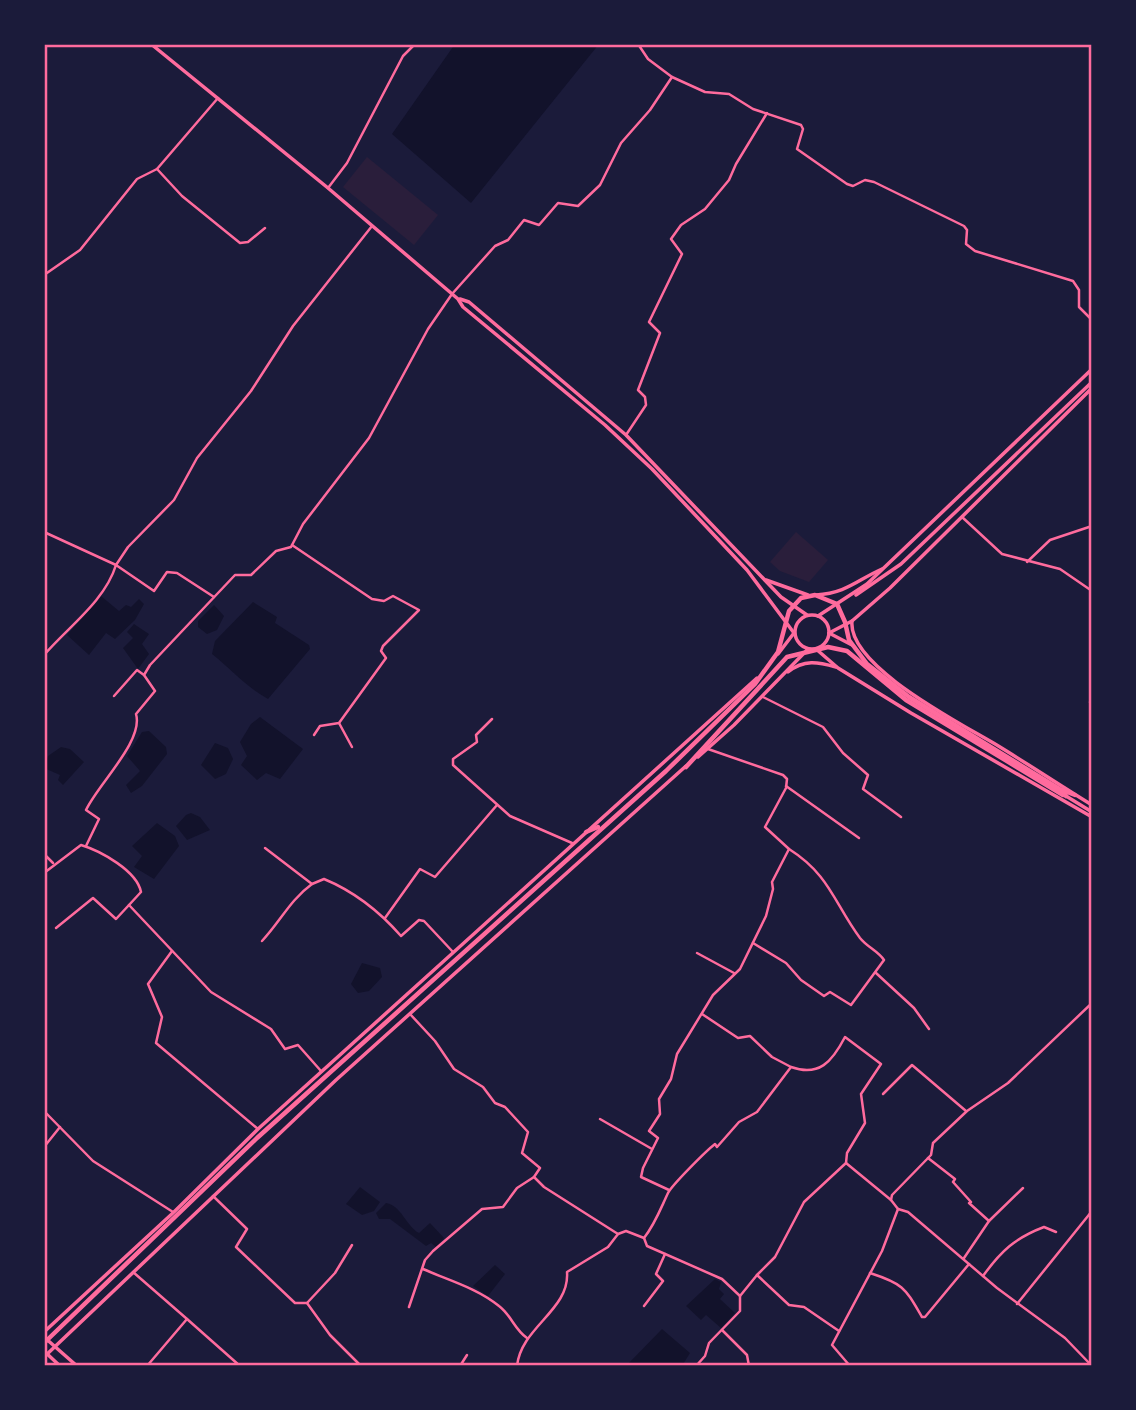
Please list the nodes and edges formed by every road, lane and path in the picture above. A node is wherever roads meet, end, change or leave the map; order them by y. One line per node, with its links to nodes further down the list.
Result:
1 (151, 44): 5 (main road)
2 (415, 44): 8 (street)
3 (638, 44): 4 (street)
4 (672, 77): 6 (street); 12 (street)
5 (218, 98): 7 (street); 8 (main road)
6 (767, 113): 14 (street); 18 (street)
7 (158, 169): 10 (street); 11 (street)
8 (328, 188): 9 (main road)
9 (372, 226): 12 (main road); 24 (street)
10 (265, 228)
11 (44, 275)
12 (452, 294): 13 (main road); 22 (street)
13 (458, 299): 18 (main road); 34 (main road)
14 (1092, 320)
15 (1092, 369): 25 (main road)
16 (1092, 382): 29 (main road)
17 (1092, 388): 19 (main road)
18 (626, 435): 26 (main road)
19 (962, 517): 23 (street); 32 (main road)
20 (1092, 526): 23 (street)
21 (44, 532): 24 (street)
22 (292, 545): 28 (street); 45 (street)
23 (1027, 562): 27 (street)
24 (116, 565): 28 (street); 38 (street)
25 (886, 568): 26 (main road); 31 (main road)
26 (764, 579): 30 (main road)
27 (1092, 591)
28 (214, 597): 40 (street)
29 (828, 598): 46 (highway); 59 (highway)
30 (807, 615): 31 (main road); 34 (main road)
31 (818, 616): 33 (main road)
32 (852, 621): 33 (main road); 37 (main road)
33 (829, 633): 36 (main road); 37 (main road)
34 (794, 634): 35 (main road); 60 (main road)
35 (808, 649): 36 (main road); 41 (main road)
36 (816, 649): 39 (main road)
37 (866, 653): 53 (main road)
38 (44, 655)
39 (838, 668): 41 (main road); 57 (main road)
40 (144, 675): 42 (street); 63 (street)
41 (782, 677): 43 (main road)
42 (114, 696)
43 (763, 697): 49 (main road); 58 (street)
44 (492, 719): 55 (street)
45 (339, 723): 47 (street); 48 (street)
46 (958, 730): 50 (highway); 52 (highway); 54 (highway)
47 (314, 735)
48 (352, 747)
49 (708, 749): 50 (main road); 51 (street)
50 (686, 766): 81 (main road)
51 (786, 786): 61 (street); 65 (street)
52 (1061, 790): 53 (highway); 54 (highway)
53 (1076, 795): 56 (main road)
54 (1066, 796): 57 (main road)
55 (497, 805): 62 (street); 71 (street)
56 (1092, 805)
57 (1092, 815)
58 (901, 817)
59 (603, 824): 60 (highway); 127 (highway)
60 (586, 832): 62 (main road)
61 (859, 838)
62 (572, 843): 76 (main road)
63 (86, 846): 67 (street); 70 (street)
64 (265, 848): 69 (street)
65 (789, 849): 74 (street); 79 (street)
66 (44, 854): 67 (street)
67 (54, 863): 68 (street)
68 (44, 873)
69 (312, 884): 71 (street); 73 (street)
70 (130, 905): 72 (street); 75 (street)
71 (385, 918): 76 (street)
72 (56, 928)
73 (262, 941)
74 (753, 943): 78 (street); 79 (street)
75 (172, 951): 85 (street); 91 (street)
76 (453, 952): 85 (main road)
77 (697, 953): 78 (street)
78 (735, 974): 82 (street)
79 (876, 974): 83 (street)
80 (1092, 1003): 88 (street)
81 (410, 1014): 96 (street); 99 (main road)
82 (702, 1014): 84 (street); 93 (street)
83 (929, 1029)
84 (791, 1067): 95 (street); 98 (street)
85 (321, 1072): 91 (main road)
86 (883, 1094): 88 (street)
87 (44, 1111): 90 (street)
88 (967, 1111): 94 (street)
89 (600, 1119): 93 (street)
90 (60, 1127): 92 (street); 103 (street)
91 (258, 1129): 103 (main road)
92 (44, 1147)
93 (652, 1149): 98 (street)
94 (928, 1158): 100 (street); 104 (street)
95 (846, 1163): 100 (street); 115 (street)
96 (534, 1177): 106 (street); 112 (street)
97 (1023, 1188): 104 (street)
98 (669, 1190): 107 (street)
99 (213, 1196): 113 (main road); 118 (street)
100 (891, 1200): 101 (street)
101 (898, 1209): 110 (street); 114 (street)
102 (1092, 1211): 119 (street)
103 (174, 1212): 125 (main road)
104 (989, 1221): 110 (street)
105 (1056, 1232): 116 (street)
106 (618, 1234): 107 (street); 126 (street)
107 (644, 1238): 109 (street)
108 (352, 1245): 118 (street)
109 (665, 1254): 117 (street); 120 (street)
110 (964, 1258): 111 (street)
111 (969, 1263): 114 (street); 116 (street)
112 (423, 1269): 121 (street); 126 (street)
113 (133, 1272): 122 (street); 128 (main road)
114 (870, 1273): 124 (street)
115 (757, 1275): 117 (street); 124 (street)
116 (984, 1276): 119 (street)
117 (740, 1296): 123 (street)
118 (307, 1303): 135 (street)
119 (1017, 1304): 141 (street)
120 (644, 1306)
121 (409, 1307)
122 (187, 1319): 133 (street); 134 (street)
123 (722, 1330): 138 (street); 139 (street)
124 (839, 1331): 140 (street)
125 (44, 1334): 128 (main road)
126 (528, 1339): 137 (street)
127 (44, 1343)
128 (54, 1347): 129 (main road); 132 (main road)
129 (45, 1354): 131 (main road)
130 (467, 1355): 136 (street)
131 (60, 1366)
132 (77, 1366)
133 (146, 1366)
134 (240, 1366)
135 (361, 1366)
136 (460, 1366)
137 (517, 1366)
138 (696, 1366)
139 (749, 1366)
140 (850, 1366)
141 (1092, 1366)

